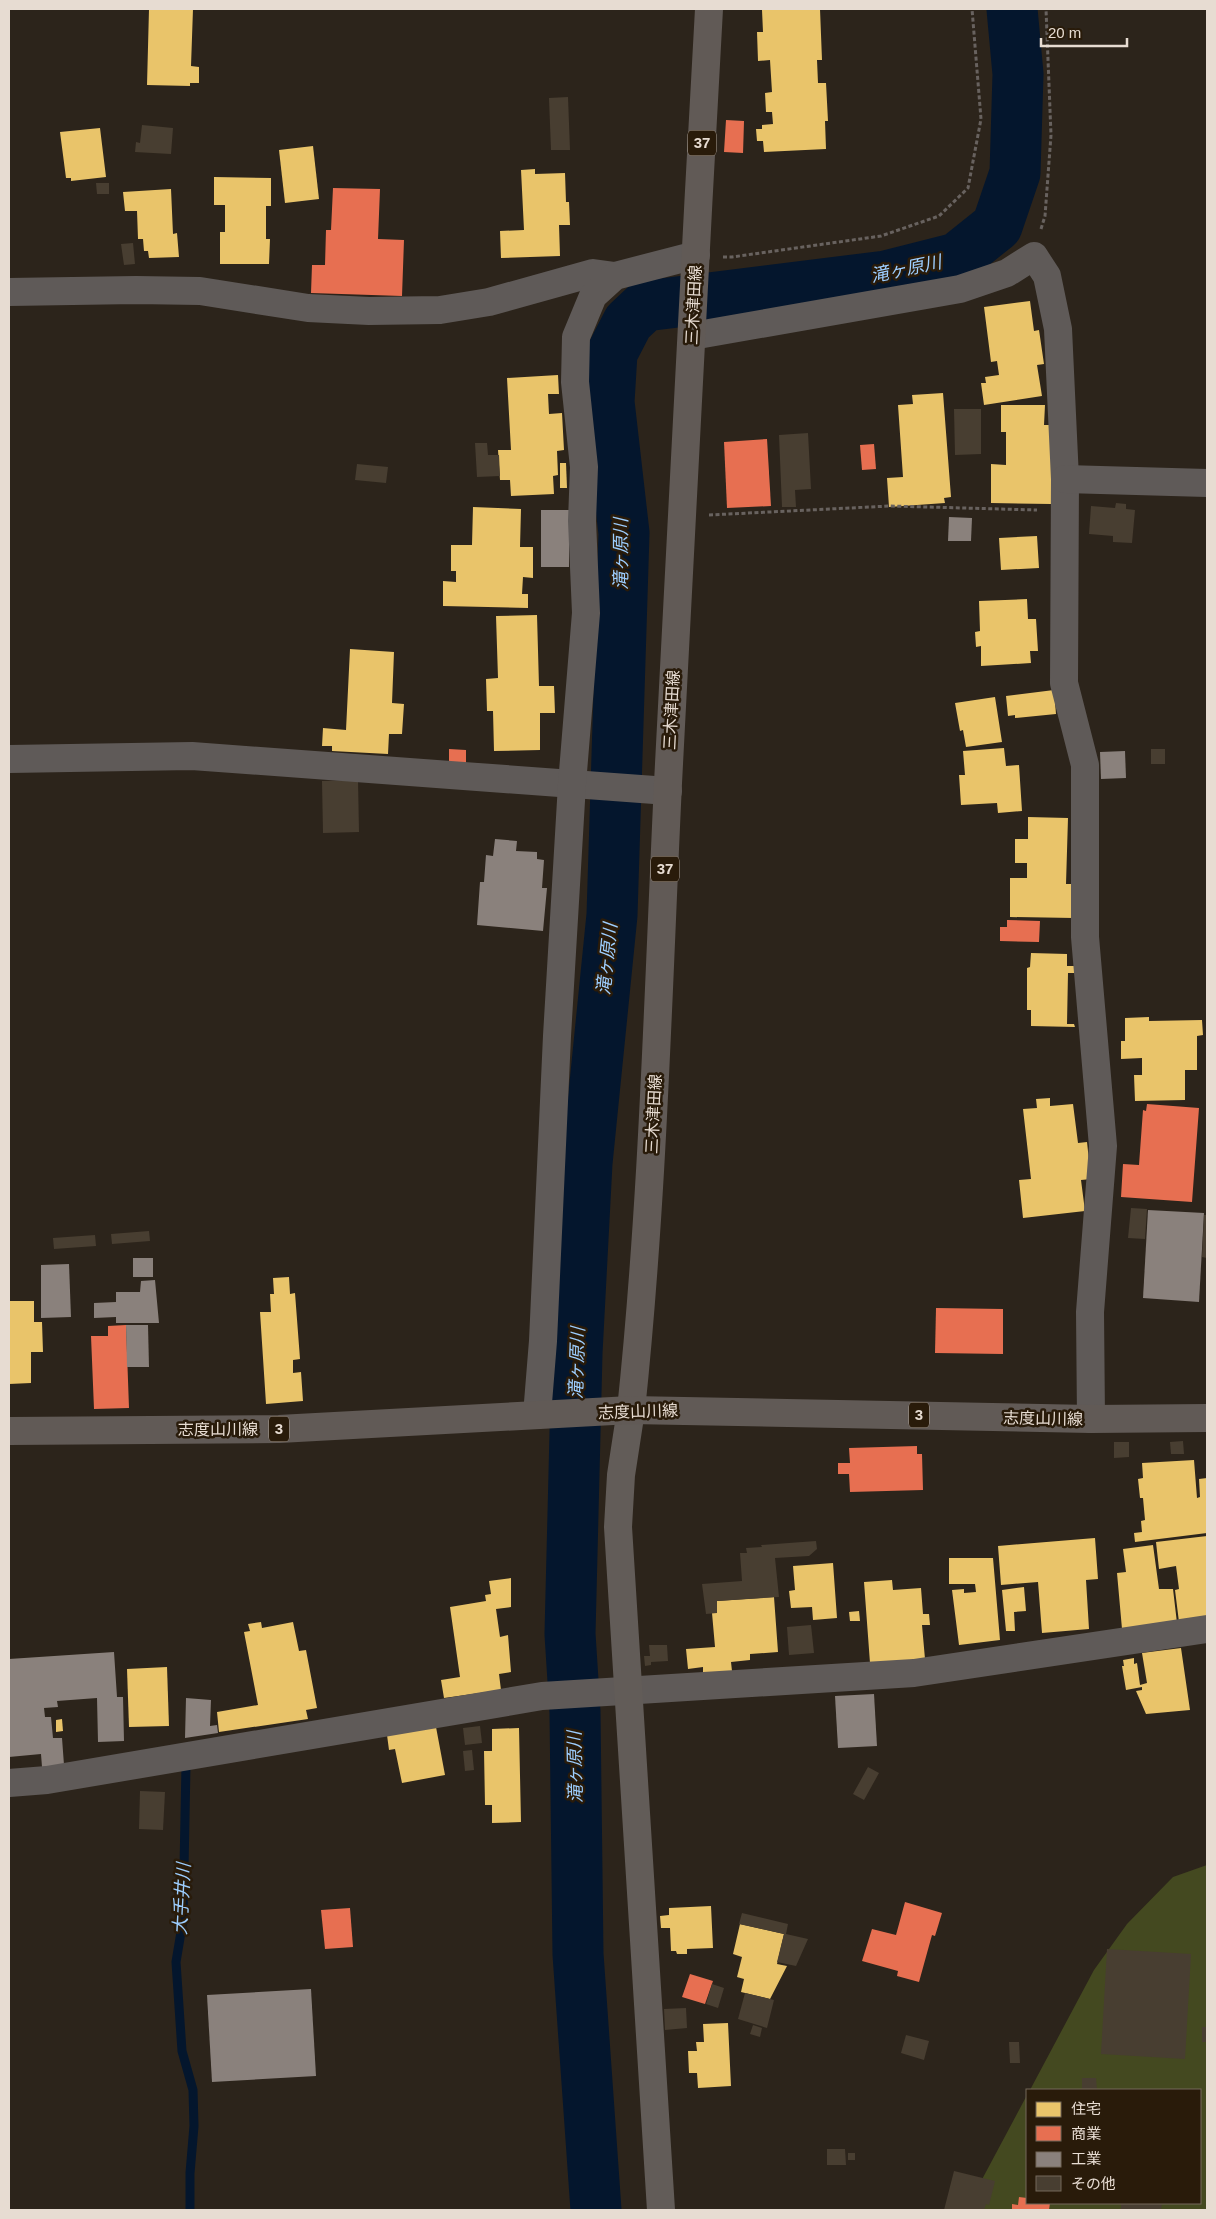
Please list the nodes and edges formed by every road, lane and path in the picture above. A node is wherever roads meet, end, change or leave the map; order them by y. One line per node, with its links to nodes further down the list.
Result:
1 (709, 9): 5 (main road, 三木津田線 / 37)
2 (972, 9): 5 (path)
3 (1046, 9): 4 (path)
4 (1034, 256): 8 (street); 9 (street)
5 (696, 267): 6 (street); 8 (main road, 三木津田線 / 37)
6 (615, 276): 7 (street); 14 (street)
7 (9, 292)
8 (692, 332): 12 (main road, 三木津田線 / 37)
9 (1064, 479): 10 (street); 11 (street)
10 (1207, 483)
11 (1065, 510): 12 (path); 19 (street)
12 (680, 516): 15 (main road, 三木津田線 / 37)
13 (9, 759): 14 (street)
14 (580, 784): 15 (street); 17 (street)
15 (659, 790): 16 (main road, 三木津田線 / 37)
16 (631, 1410): 17 (main road, 志度山川線 / 3); 19 (main road, 志度山川線 / 3); 22 (street)
17 (543, 1415): 20 (main road, 志度山川線 / 3)
18 (1207, 1418): 19 (main road, 志度山川線 / 3)
19 (1091, 1419)
20 (9, 1431)
21 (1207, 1629): 22 (street)
22 (627, 1690): 23 (street); 24 (street)
23 (9, 1783)
24 (661, 2210)

